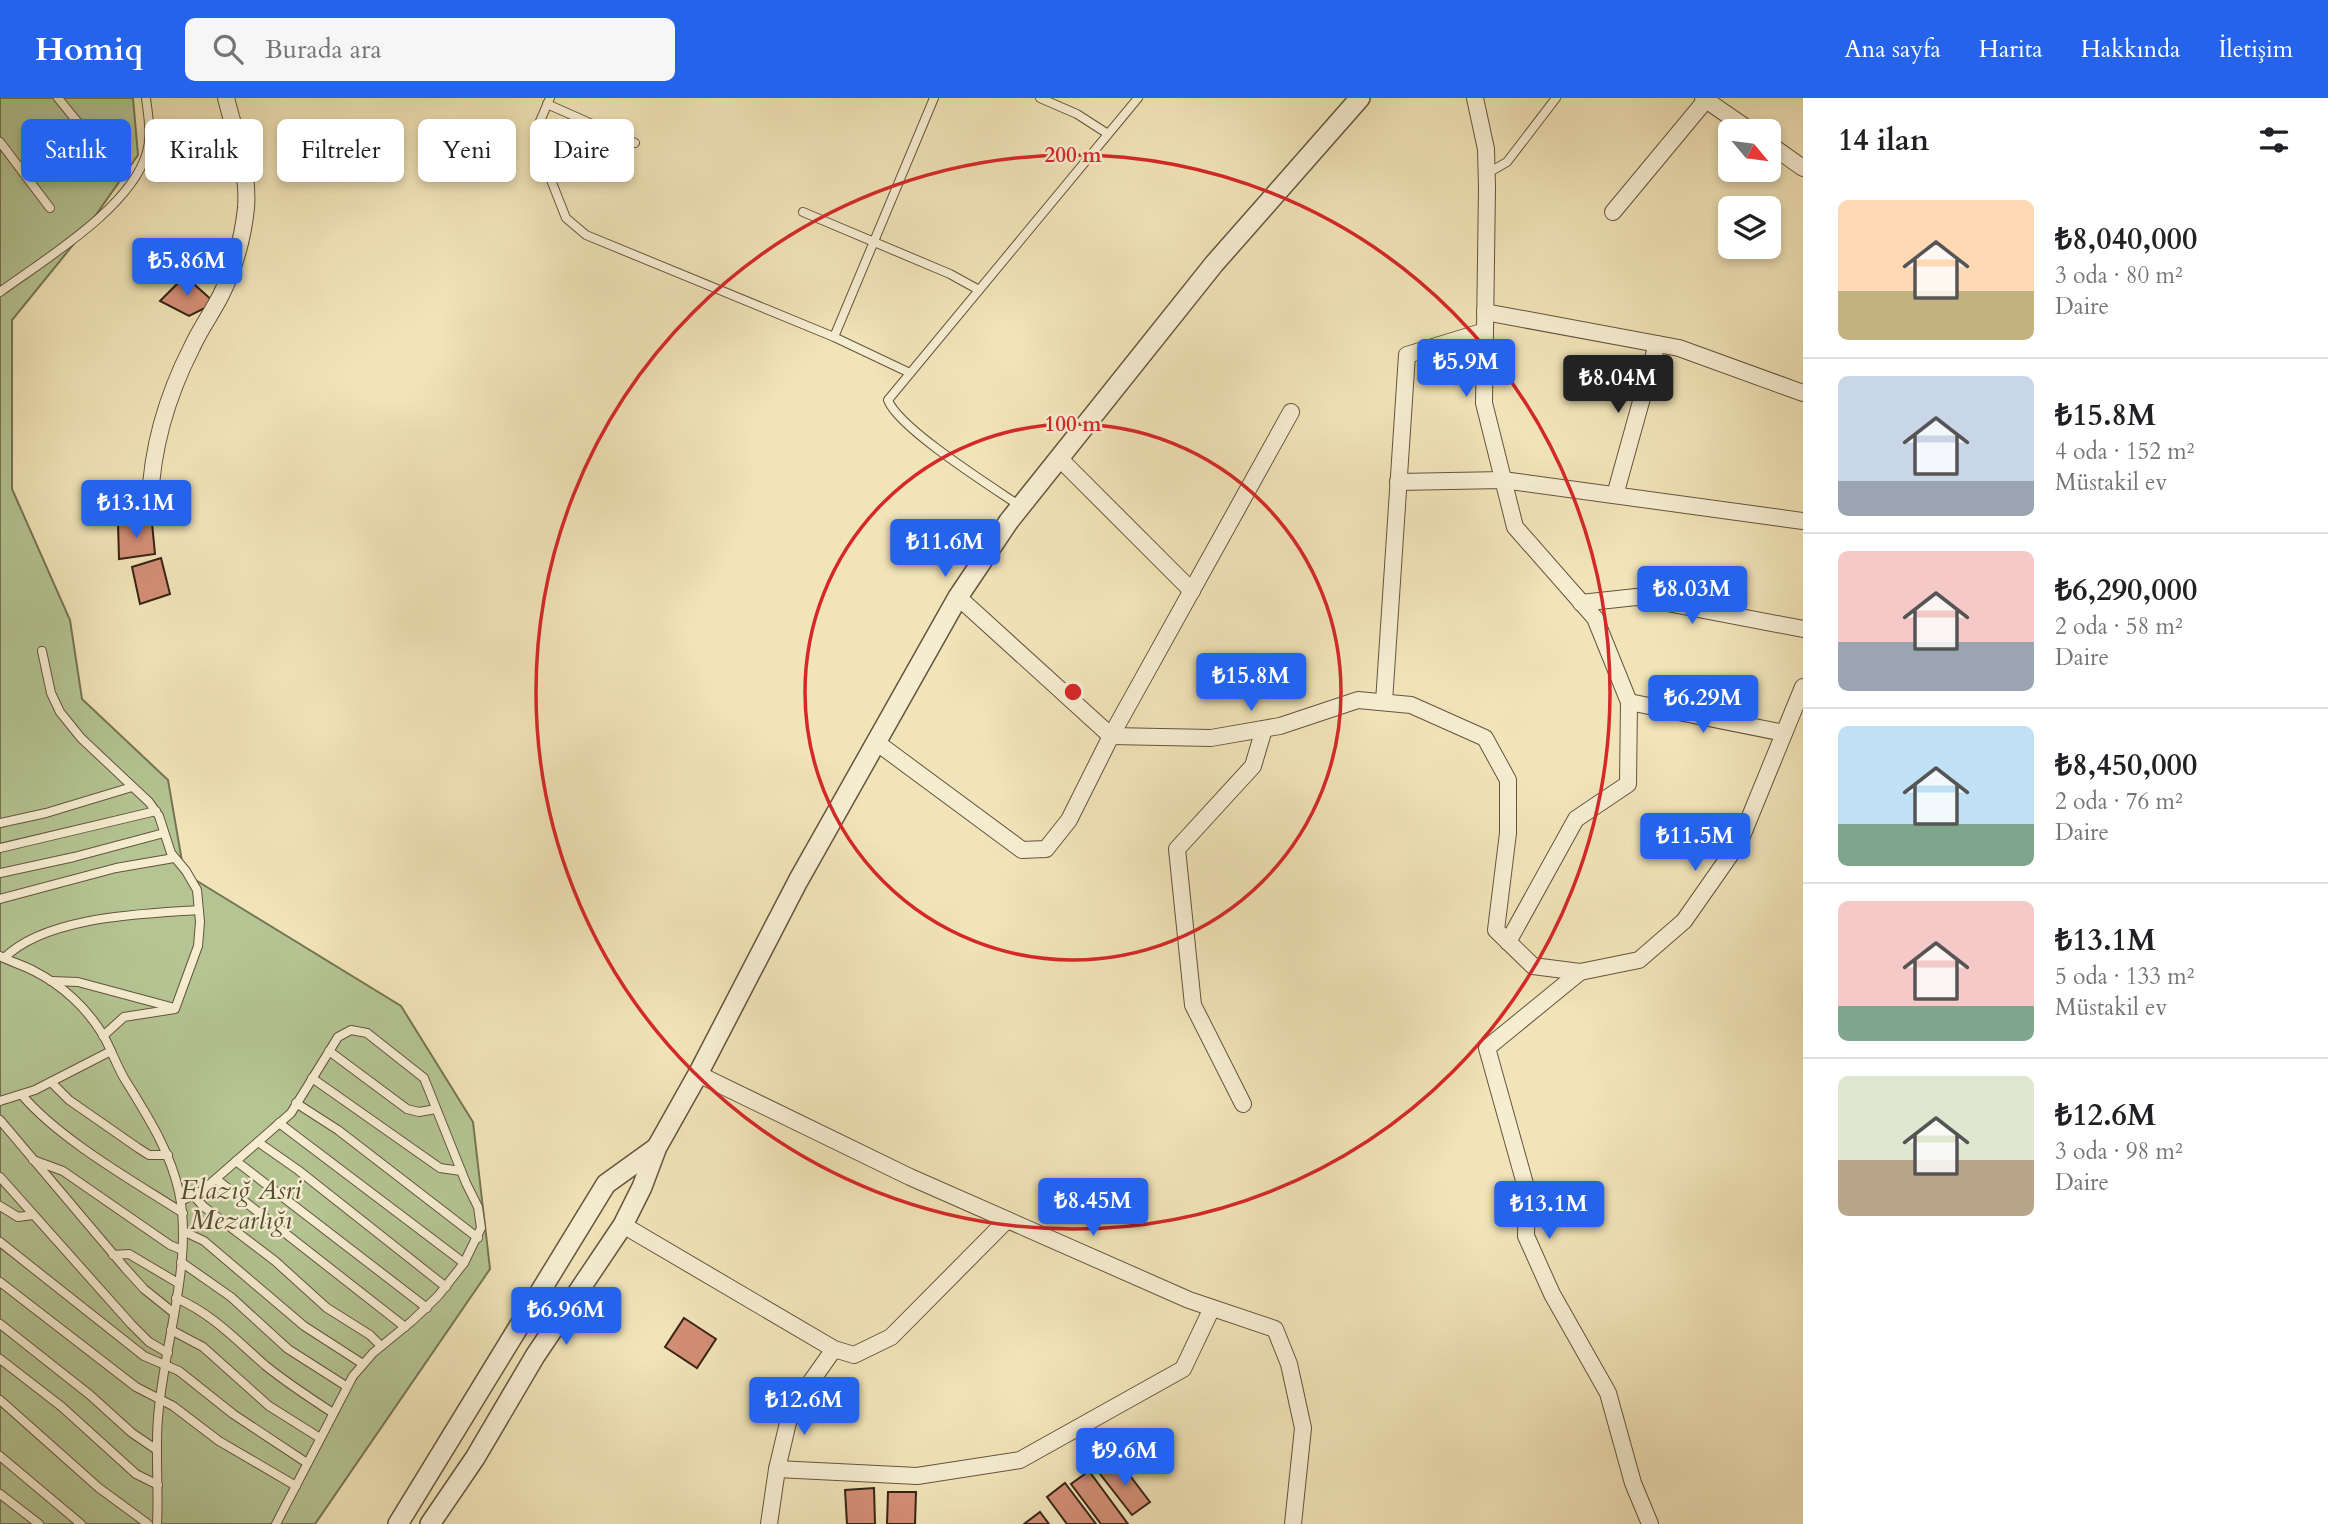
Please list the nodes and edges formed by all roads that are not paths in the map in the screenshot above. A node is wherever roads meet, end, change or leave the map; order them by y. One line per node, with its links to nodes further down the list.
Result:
1 (58, 98): 12 (lane)
2 (146, 98): 25 (lane)
3 (226, 98): 37 (street)
4 (934, 98): 23 (lane)
5 (1040, 98): 14 (lane)
6 (1138, 98): 14 (lane)
7 (1360, 98): 33 (street)
8 (1475, 98): 19 (street)
9 (1556, 98): 19 (lane)
10 (1705, 99): 13 (street); 22 (street)
11 (548, 101): 16 (lane); 28 (lane)
12 (75, 119)
13 (1734, 119)
14 (1108, 134): 24 (lane)
15 (0, 142): 20 (lane)
16 (635, 143)
17 (1782, 153): 18 (street)
18 (1803, 168)
19 (1486, 174): 26 (street)
20 (50, 208)
21 (803, 212): 23 (lane)
22 (1613, 212)
23 (874, 241): 24 (lane); 28 (lane)
24 (979, 290): 30 (lane)
25 (0, 292)
26 (1485, 312): 27 (street); 29 (street)
27 (1485, 331): 34 (street); 35 (street)
28 (834, 337): 30 (lane)
29 (1657, 344): 31 (street); 36 (street)
30 (910, 373): 38 (lane)
31 (1803, 393)
32 (1292, 412): 40 (street)
33 (1059, 458): 38 (street); 40 (street)
34 (1503, 480): 35 (street); 36 (street); 42 (street)
35 (1398, 482): 46 (street)
36 (1615, 495): 39 (street)
37 (150, 501)
38 (1020, 507): 41 (street)
39 (1803, 521)
40 (1192, 591): 50 (street)
41 (958, 597): 50 (street); 51 (street)
42 (1581, 603): 43 (street); 47 (street)
43 (1803, 629)
44 (42, 651): 52 (lane)
45 (1803, 687): 49 (street)
46 (1384, 702): 48 (street); 61 (street)
47 (1629, 702): 49 (street); 61 (street)
48 (1264, 729): 50 (street); 75 (street)
49 (1784, 733): 63 (street)
50 (1111, 736): 51 (street)
51 (876, 742): 69 (street)
52 (132, 787): 53 (lane); 54 (lane)
53 (156, 811): 55 (lane); 56 (lane)
54 (0, 823)
55 (164, 833): 57 (lane); 58 (lane)
56 (0, 848)
57 (174, 858): 59 (lane); 60 (lane)
58 (0, 873)
59 (0, 899)
60 (199, 910): 62 (lane); 65 (lane)
61 (1508, 942): 63 (street)
62 (2, 957): 64 (lane)
63 (1580, 972): 138 (street)
64 (51, 981): 65 (lane); 66 (lane)
65 (175, 1009): 66 (lane)
66 (103, 1036): 67 (lane)
67 (111, 1051): 71 (lane); 81 (lane)
68 (328, 1051): 70 (lane); 76 (lane); 76 (lane)
69 (698, 1074): 80 (street); 92 (street)
70 (312, 1078): 74 (lane); 84 (lane)
71 (51, 1082): 72 (lane); 81 (lane)
72 (22, 1095): 73 (lane); 90 (lane)
73 (0, 1101)
74 (296, 1103): 78 (lane); 95 (lane)
75 (1243, 1104)
76 (436, 1109): 84 (lane)
77 (0, 1120): 82 (lane)
78 (279, 1123): 79 (lane); 100 (lane)
79 (258, 1142): 83 (lane); 103 (lane)
80 (657, 1147): 93 (street); 134 (street)
81 (168, 1155): 88 (lane)
82 (33, 1160): 97 (lane); 98 (lane)
83 (236, 1161): 86 (lane); 105 (lane)
84 (461, 1171): 95 (lane)
85 (0, 1177): 91 (lane)
86 (216, 1179): 87 (lane); 109 (lane)
87 (193, 1195): 88 (lane); 111 (lane)
88 (181, 1201): 90 (lane)
89 (0, 1206): 91 (lane)
90 (183, 1213): 94 (lane)
91 (33, 1215): 113 (lane)
92 (1007, 1220): 106 (street); 112 (street)
93 (623, 1224): 112 (street); 135 (street)
94 (183, 1231): 97 (lane); 115 (lane)
95 (478, 1238): 100 (lane)
96 (0, 1242): 116 (lane)
97 (182, 1250): 99 (lane)
98 (113, 1255): 102 (lane); 107 (lane)
99 (181, 1262): 102 (lane); 117 (lane)
100 (464, 1264): 103 (lane)
101 (0, 1282): 119 (lane)
102 (178, 1283): 104 (lane)
103 (446, 1287): 105 (lane)
104 (176, 1298): 107 (lane); 120 (lane)
105 (427, 1308): 109 (lane)
106 (1212, 1308): 125 (street); 137 (street)
107 (174, 1312): 110 (lane)
108 (0, 1324): 122 (lane)
109 (405, 1327): 111 (lane)
110 (171, 1329): 113 (lane); 121 (lane)
111 (381, 1346): 115 (lane)
112 (834, 1349): 125 (street)
113 (168, 1353): 116 (lane)
114 (0, 1359): 126 (lane)
115 (363, 1364): 117 (lane)
116 (166, 1365): 119 (lane); 124 (lane)
117 (346, 1386): 120 (lane)
118 (0, 1400): 131 (lane)
119 (161, 1401): 122 (lane); 127 (lane)
120 (333, 1413): 121 (lane)
121 (320, 1438): 124 (lane)
122 (157, 1450): 126 (lane)
123 (0, 1456): 130 (lane)
124 (307, 1463): 127 (lane)
125 (777, 1469): 136 (street)
126 (158, 1485): 132 (lane)
127 (296, 1486): 133 (lane)
128 (0, 1494): 129 (lane)
129 (39, 1524)
130 (81, 1524)
131 (148, 1524)
132 (158, 1524)
133 (276, 1524)
134 (398, 1524)
135 (430, 1524)
136 (769, 1524)
137 (1293, 1524)
138 (1650, 1524)

